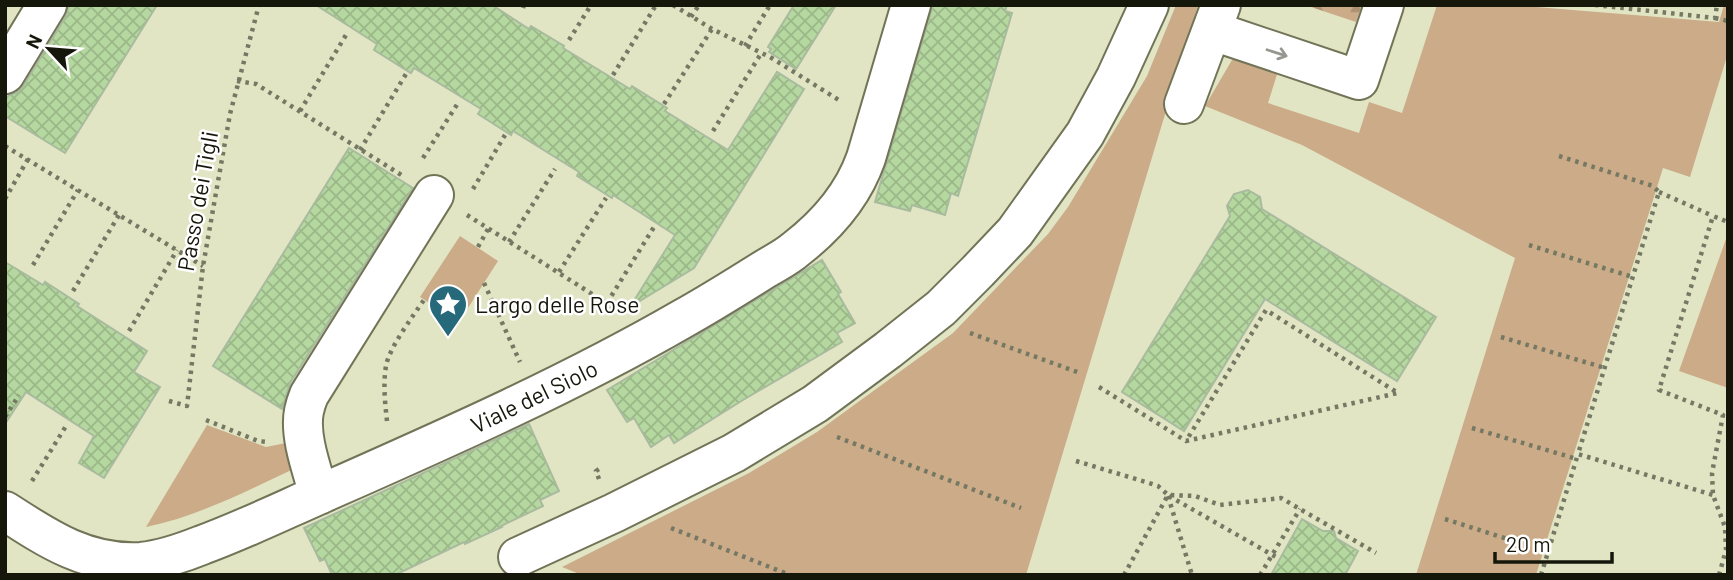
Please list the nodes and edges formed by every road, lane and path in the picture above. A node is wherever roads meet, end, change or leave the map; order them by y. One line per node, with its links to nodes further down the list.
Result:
1 (47, 5): 22 (street)
2 (259, 5): 53 (path, Passo dei Tigli)
3 (592, 5): 19 (path)
4 (656, 5): 24 (path)
5 (673, 5): 13 (path)
6 (699, 5): 13 (path)
7 (770, 5): 20 (path)
8 (911, 5): 80 (street, Viale del Siolo)
9 (1149, 5): 60 (street)
10 (1384, 5): 14 (street, one-way to 10)
11 (1595, 5): 15 (path)
12 (1717, 5): 15 (path)
13 (691, 17): 17 (path)
14 (1217, 18): 28 (street)
15 (1716, 18): 16 (path)
16 (1728, 21)
17 (712, 29): 20 (path); 27 (path)
18 (346, 35): 29 (path)
19 (569, 40)
20 (745, 46): 21 (path)
21 (762, 52): 25 (path); 30 (path)
22 (5, 74)
23 (406, 74): 33 (path)
24 (613, 75)
25 (842, 102)
26 (458, 103): 37 (path)
27 (664, 104)
28 (1184, 104)
29 (300, 111)
30 (713, 131)
31 (505, 135): 39 (path)
32 (5, 146): 35 (path)
33 (360, 149)
34 (1559, 156): 40 (path)
35 (28, 159): 38 (path); 42 (path)
36 (555, 169): 48 (path)
37 (428, 177): 76 (street)
38 (78, 190): 43 (path); 52 (path)
39 (472, 190)
40 (1659, 192): 44 (path); 55 (path)
41 (606, 198): 54 (path)
42 (5, 199)
43 (119, 215): 51 (path); 57 (path)
44 (1713, 216): 45 (path); 70 (path)
45 (1728, 222)
46 (654, 227): 59 (path)
47 (488, 229): 50 (path)
48 (509, 242)
49 (1529, 245): 55 (path)
50 (478, 247)
51 (177, 250): 53 (path); 61 (path)
52 (33, 265)
53 (203, 266): 68 (path, Passo dei Tigli)
54 (559, 272)
55 (1633, 277): 64 (path)
56 (484, 283): 63 (path)
57 (73, 291)
58 (424, 299): 73 (path)
59 (607, 303)
60 (941, 308): 65 (path); 69 (street)
61 (129, 331)
62 (1501, 337): 64 (path)
63 (522, 365)
64 (1605, 368): 78 (path)
65 (1080, 373)
66 (1099, 387): 77 (path)
67 (19, 395): 71 (path)
68 (169, 401)
69 (808, 408): 83 (street); 85 (path)
70 (1726, 416): 82 (path)
71 (5, 417)
72 (206, 420): 76 (path)
73 (388, 425)
74 (66, 426): 84 (path)
75 (1472, 428): 78 (path)
76 (304, 433): 80 (street)
77 (1186, 441): 77 (path)
78 (1577, 457): 82 (path); 88 (path)
79 (1076, 461): 81 (path)
80 (319, 495): 84 (street, Viale del Siolo)
81 (1168, 495): 86 (path); 90 (path); 93 (path); 94 (path)
82 (1713, 495): 97 (path)
83 (645, 497): 91 (street); 92 (path)
84 (17, 498)
85 (1021, 508)
86 (1300, 509): 89 (path); 90 (path)
87 (1445, 519): 88 (path)
88 (1548, 552): 96 (path)
89 (1376, 553)
90 (1274, 556): 95 (path)
91 (518, 557)
92 (790, 575)
93 (1124, 575)
94 (1192, 575)
95 (1260, 575)
96 (1541, 575)
97 (1719, 575)

